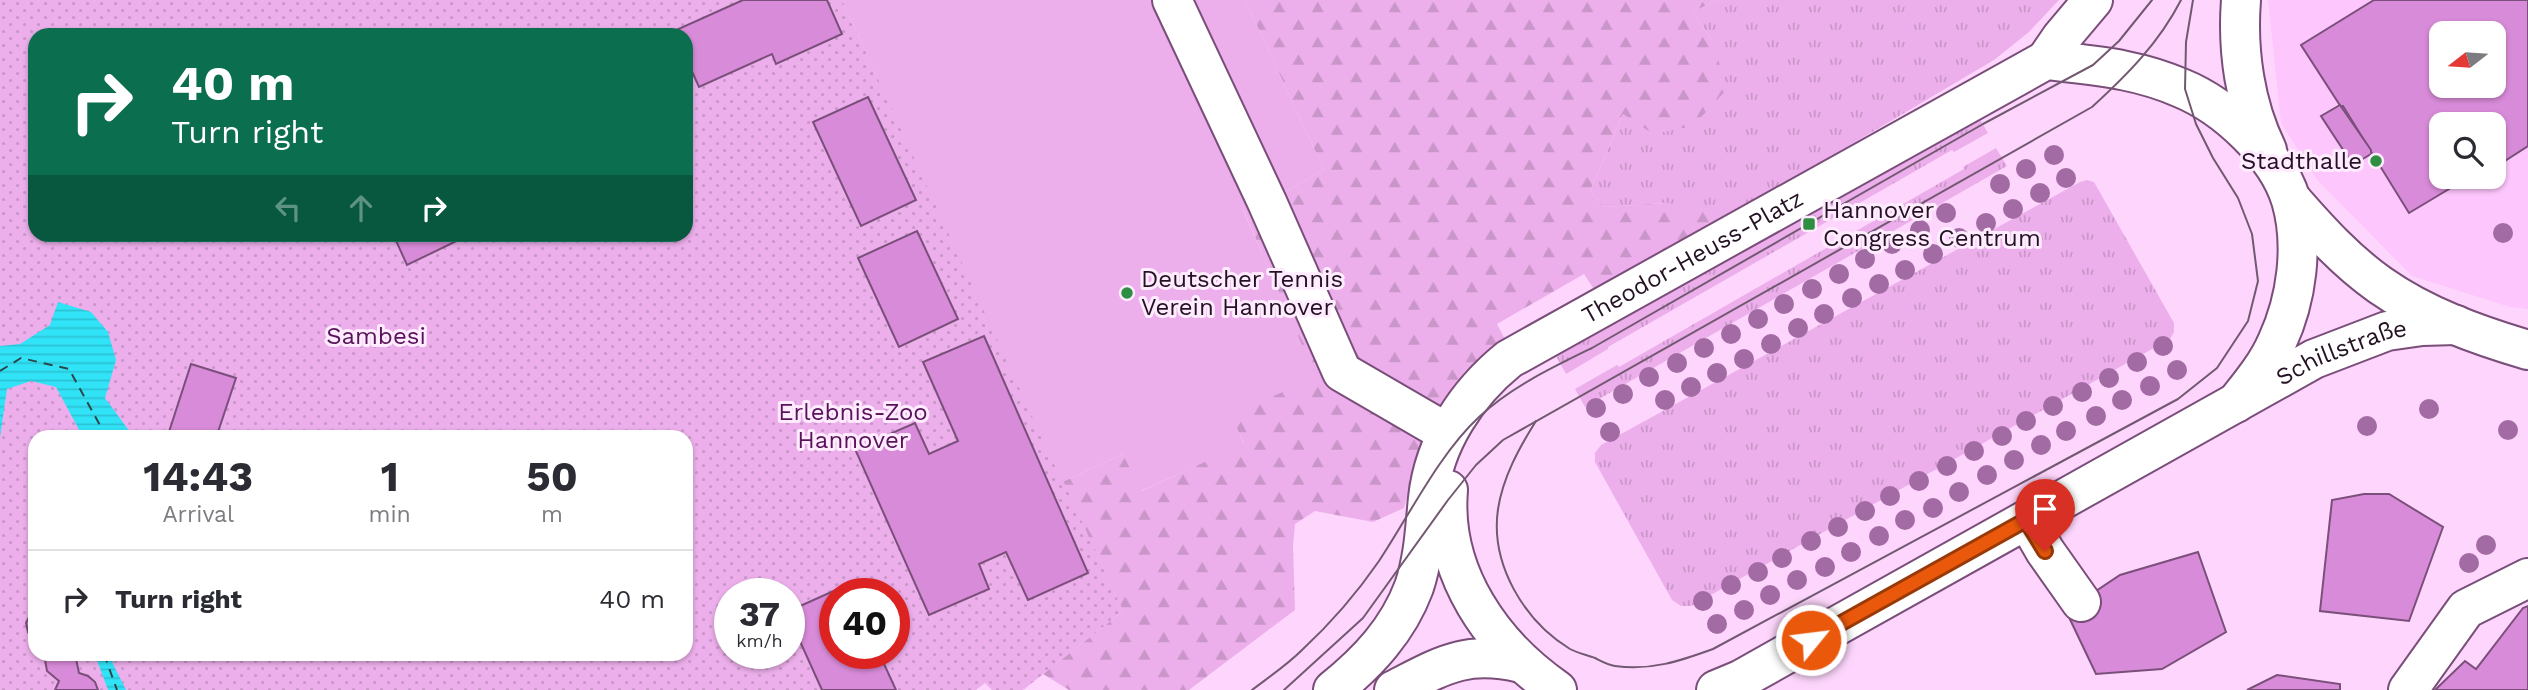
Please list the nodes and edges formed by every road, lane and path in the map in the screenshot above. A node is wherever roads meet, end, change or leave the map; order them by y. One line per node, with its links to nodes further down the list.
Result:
1 (1172, 0): 10 (street)
2 (2093, 0): 4 (street)
3 (2241, 0): 5 (street)
4 (2046, 60): 5 (street); 8 (street, Theodor-Heuss-Platz)
5 (2285, 187): 6 (street, Schillstraße); 9 (street)
6 (2456, 325): 7 (street, Schillstraße); 9 (street, Schillstraße)
7 (2528, 350)
8 (1476, 391): 10 (street, Theodor-Heuss-Platz); 14 (street, Theodor-Heuss-Platz)
9 (2236, 403): 11 (street)
10 (1447, 433): 15 (street, Theodor-Heuss-Platz)
11 (2026, 520): 13 (street); 18 (street)
12 (2528, 578): 19 (street)
13 (2081, 602)
14 (1521, 663): 16 (street, Theodor-Heuss-Platz); 17 (street, Theodor-Heuss-Platz)
15 (1333, 690)
16 (1394, 690)
17 (1557, 690)
18 (1716, 690)
19 (2408, 690)

